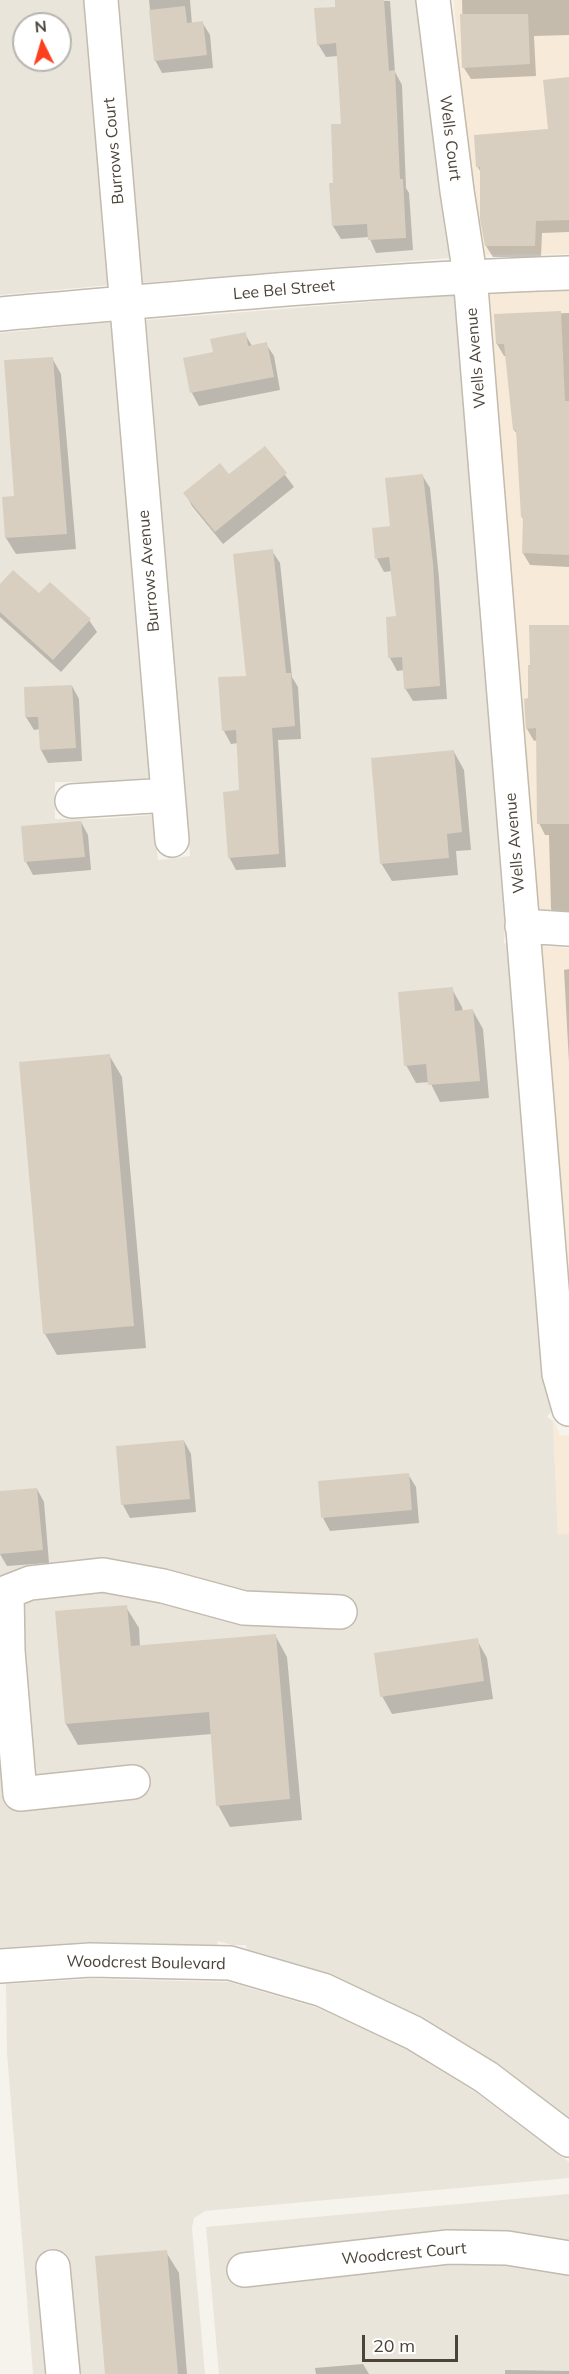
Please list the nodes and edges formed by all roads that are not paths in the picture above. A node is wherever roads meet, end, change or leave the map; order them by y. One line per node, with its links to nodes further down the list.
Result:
1 (101, 0): 5 (street, Burrows Court)
2 (433, 0): 4 (street, Wells Court)
3 (569, 273): 4 (street, Lee Bel Street)
4 (470, 275): 5 (street, Lee Bel Street); 10 (street, Wells Avenue)
5 (128, 302): 6 (street, Lee Bel Street); 7 (street, Burrows Avenue)
6 (0, 314)
7 (168, 795): 8 (street); 9 (street, Burrows Avenue)
8 (72, 801)
9 (172, 840)
10 (522, 926): 11 (street); 12 (street, Wells Avenue)
11 (569, 929)
12 (569, 1409)
13 (2, 1593): 14 (street); 15 (street)
14 (340, 1612)
15 (133, 1782)
16 (0, 1966): 17 (street, Woodcrest Boulevard)
17 (569, 2140)
18 (567, 2254): 20 (street, Woodcrest Court)
19 (53, 2267): 21 (street)
20 (244, 2271)
21 (63, 2374)

